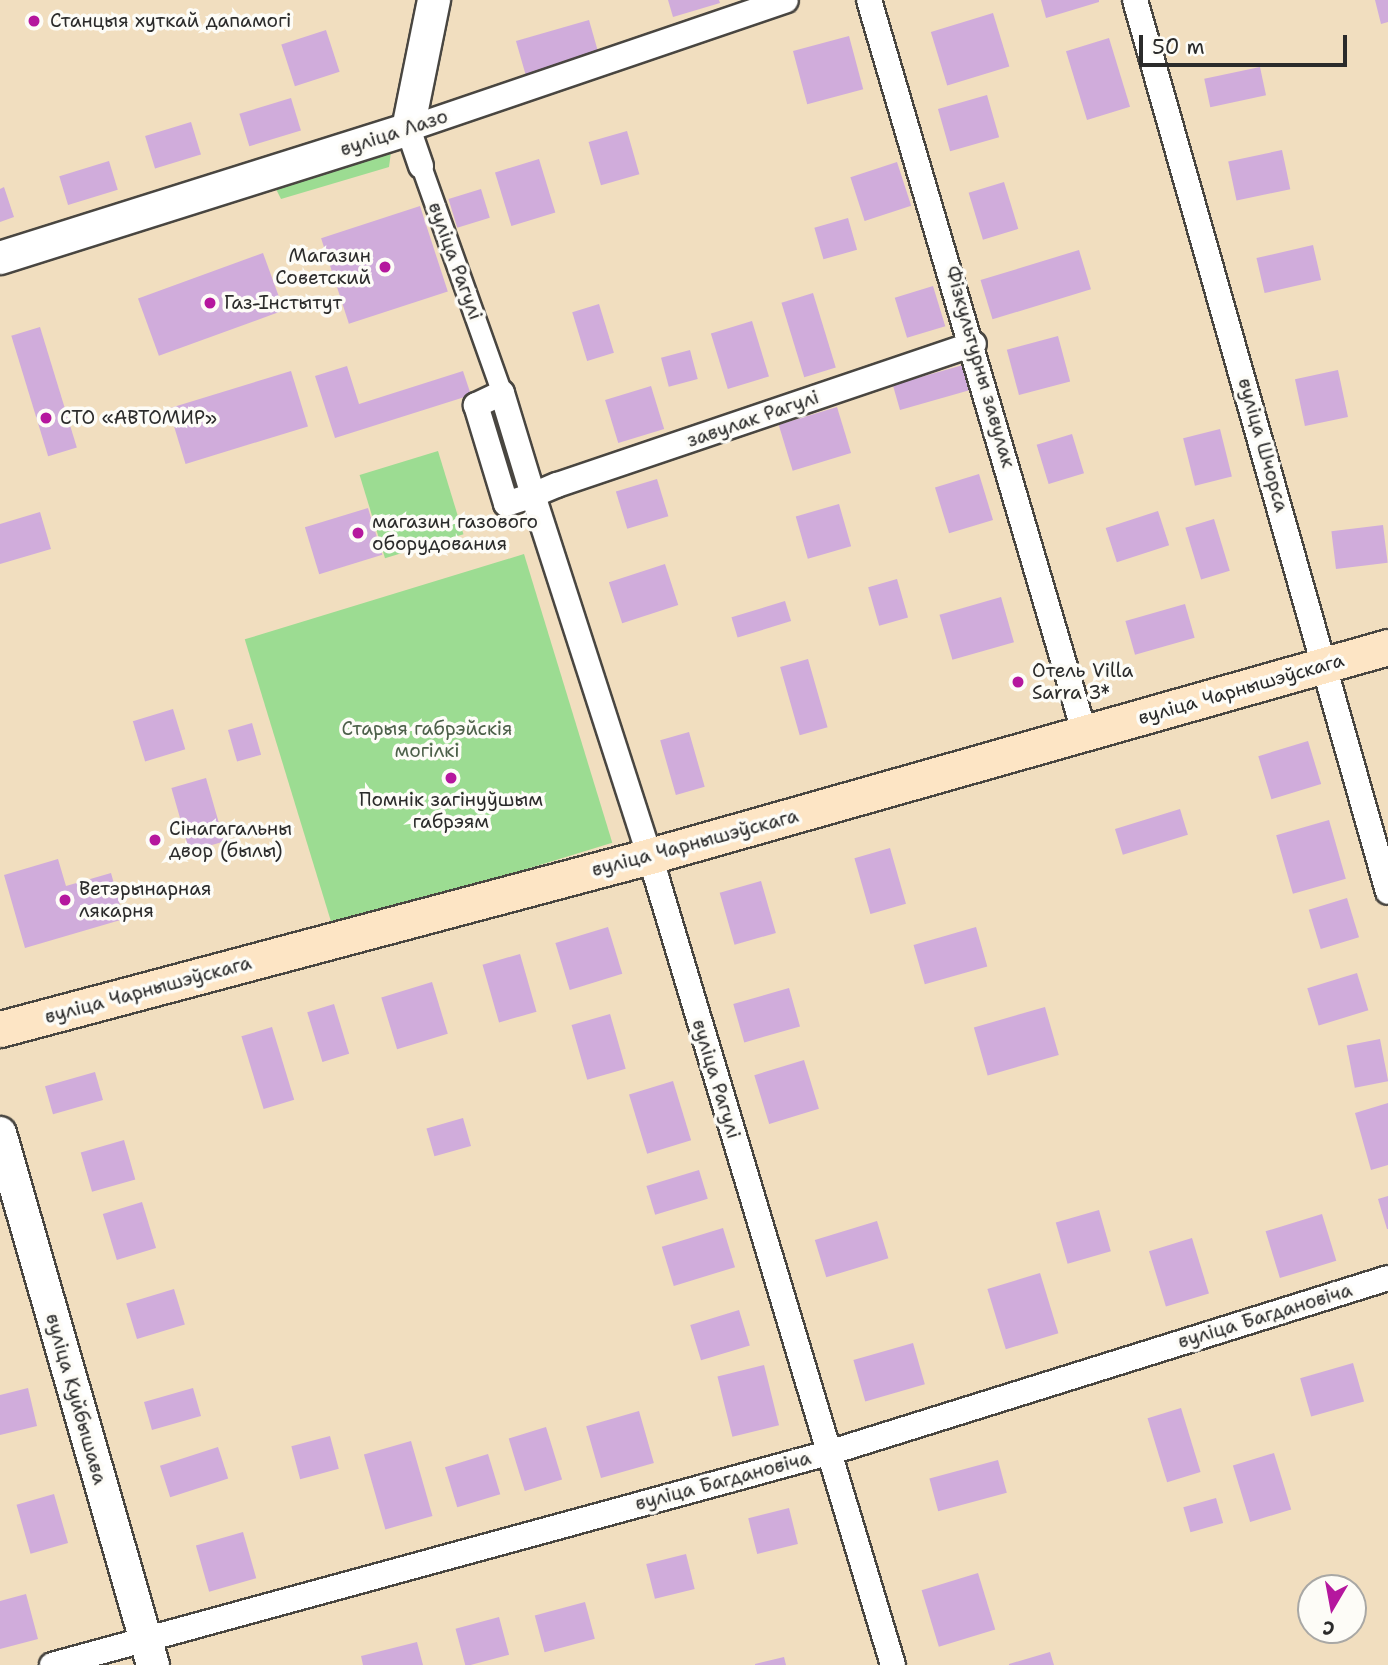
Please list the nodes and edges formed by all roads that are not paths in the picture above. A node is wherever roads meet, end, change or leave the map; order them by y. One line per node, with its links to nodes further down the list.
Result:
1 (434, 0): 5 (street)
2 (786, 0): 5 (street, вуліца Лазо)
3 (869, 0): 8 (street, Фізкультурны завулак)
4 (1135, 0): 12 (street, вуліца Шчорса)
5 (408, 129): 6 (street, вуліца Рагулі); 7 (street, вуліца Лазо)
6 (421, 166): 9 (street, вуліца Рагулі)
7 (0, 258)
8 (974, 344): 10 (street, завулак Рагулі); 13 (street, Фізкультурны завулак)
9 (502, 393): 10 (street, вуліца Рагулі)
10 (533, 495): 14 (street, вуліца Рагулі)
11 (1388, 647): 12 (main road, вуліца Чарнышэўскага)
12 (1326, 664): 13 (main road, вуліца Чарнышэўскага); 15 (street, вуліца Шчорса)
13 (1085, 735): 14 (main road, вуліца Чарнышэўскага)
14 (650, 856): 16 (main road, вуліца Чарнышэўскага); 19 (street, вуліца Рагулі)
15 (1388, 891)
16 (0, 1029)
17 (0, 1133): 20 (street, вуліца Куйбышава)
18 (1388, 1278): 19 (street, вуліца Багдановіча)
19 (828, 1452): 20 (street, вуліца Багдановіча); 22 (street, вуліца Рагулі)
20 (149, 1652): 21 (street, вуліца Багдановіча)
21 (52, 1665)
22 (893, 1665)

